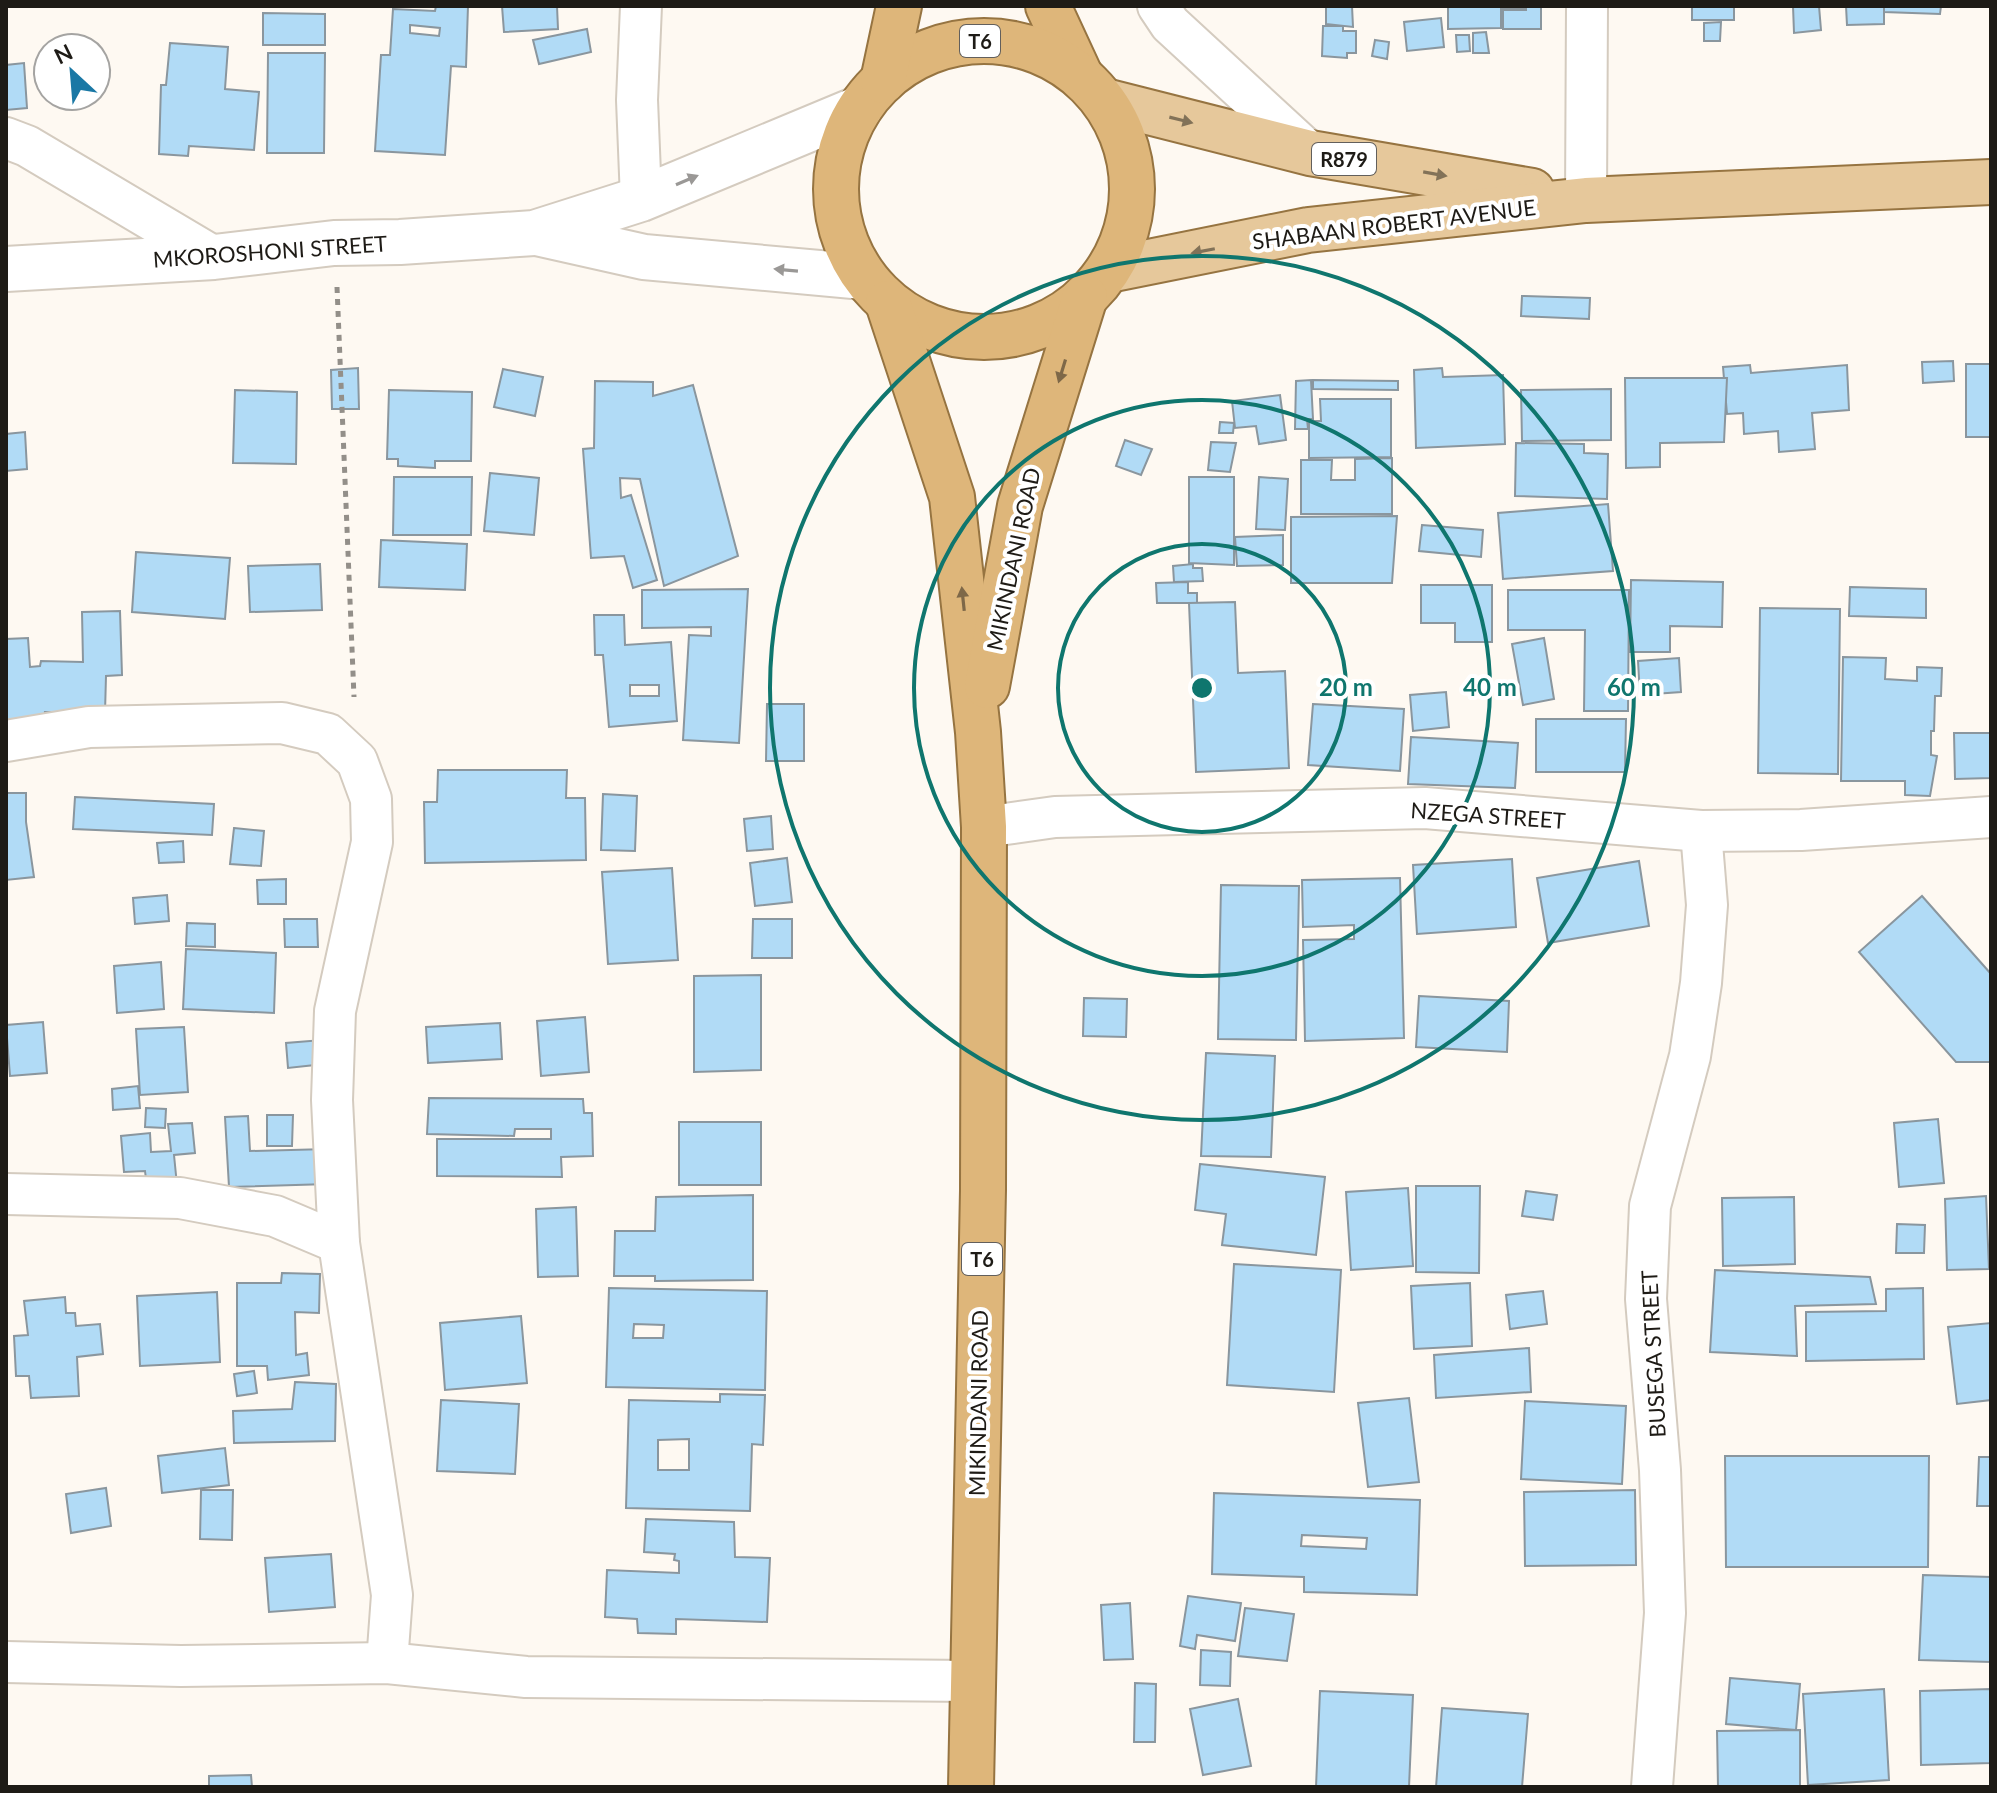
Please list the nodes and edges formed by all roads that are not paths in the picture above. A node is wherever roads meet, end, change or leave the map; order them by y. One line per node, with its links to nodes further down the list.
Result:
1 (641, 6): 11 (street)
2 (899, 6): 7 (highway, T6)
3 (1048, 6): 6 (highway, T6)
4 (1158, 6): 9 (street)
5 (1587, 6): 12 (street)
6 (1092, 88): 7 (highway, T6); 9 (main road, SHABAAN ROBERT AVENUE / R879, one-way to 9); 16 (highway, T6)
7 (871, 95): 11 (street, MKOROSHONI STREET, one-way to 7); 17 (highway, T6)
8 (6, 138): 14 (street)
9 (1310, 153): 12 (main road, SHABAAN ROBERT AVENUE / R879, one-way to 12)
10 (1991, 182): 12 (main road, SHABAAN ROBERT AVENUE / R879)
11 (641, 199): 13 (street, MKOROSHONI STREET)
12 (1586, 200): 16 (main road, SHABAAN ROBERT AVENUE / R879, one-way to 16)
13 (534, 233): 14 (street, MKOROSHONI STREET); 17 (street, MKOROSHONI STREET, one-way to 13)
14 (214, 257): 15 (street, MKOROSHONI STREET)
15 (6, 269)
16 (1097, 283): 17 (highway); 18 (highway, MIKINDANI ROAD / T6, one-way to 18)
17 (876, 290): 18 (highway, MIKINDANI ROAD / T6, one-way to 17)
18 (978, 732): 21 (highway, MIKINDANI ROAD / T6)
19 (6, 741): 24 (street)
20 (1991, 817): 22 (street, NZEGA STREET)
21 (984, 827): 22 (street, NZEGA STREET); 27 (highway, MIKINDANI ROAD / T6)
22 (1701, 831): 29 (street, BUSEGA STREET)
23 (6, 1194): 24 (street)
24 (339, 1243): 26 (street)
25 (6, 1662): 26 (street)
26 (387, 1663): 27 (street)
27 (972, 1681): 28 (highway, MIKINDANI ROAD / T6)
28 (971, 1787)
29 (1652, 1787)

